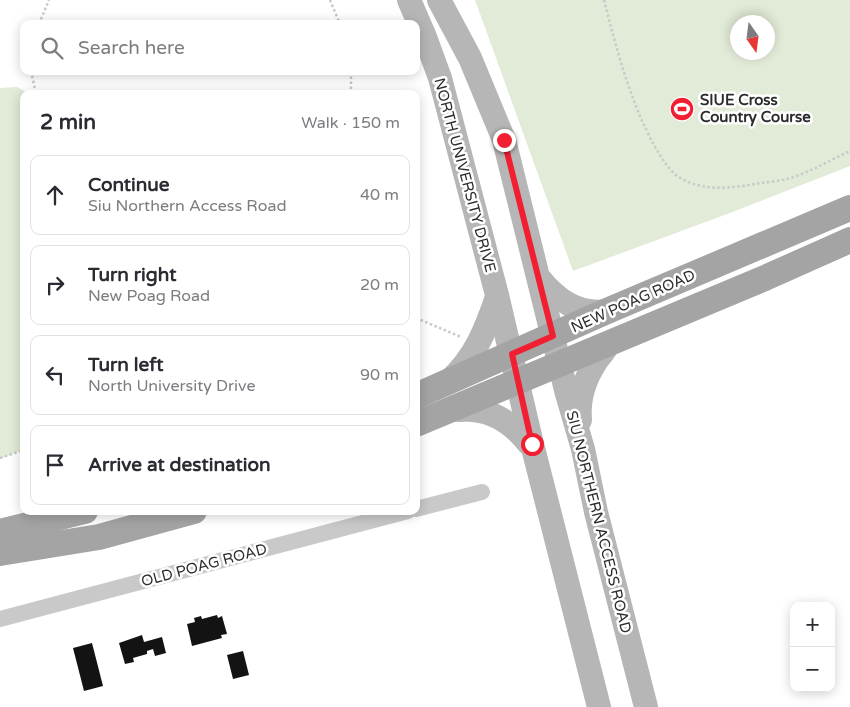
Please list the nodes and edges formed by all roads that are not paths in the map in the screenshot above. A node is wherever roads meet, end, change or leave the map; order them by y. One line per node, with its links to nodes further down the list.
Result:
1 (409, 0): 3 (main road, NORTH UNIVERSITY DRIVE)
2 (439, 0): 7 (main road)
3 (418, 20)
4 (420, 25): 8 (main road, NORTH UNIVERSITY DRIVE)
5 (850, 208): 9 (main road, NEW POAG ROAD)
6 (850, 240): 11 (main road, NEW POAG ROAD)
7 (539, 278): 9 (main road); 10 (main road)
8 (497, 295): 12 (main road, NORTH UNIVERSITY DRIVE); 14 (main road)
9 (607, 311): 10 (main road, NEW POAG ROAD)
10 (553, 336): 12 (main road, NEW POAG ROAD); 13 (main road, SIU NORTHERN ACCESS ROAD)
11 (608, 344): 13 (main road, NEW POAG ROAD); 20 (main road)
12 (512, 354): 14 (main road, NEW POAG ROAD); 15 (main road)
13 (560, 364): 15 (main road, NEW POAG ROAD); 20 (main road, SIU NORTHERN ACCESS ROAD)
14 (448, 382): 16 (main road, NEW POAG ROAD)
15 (518, 382): 17 (main road, NEW POAG ROAD); 19 (main road)
16 (420, 394)
17 (453, 409): 18 (main road, NEW POAG ROAD); 19 (main road)
18 (420, 422)
19 (532, 444): 29 (main road)
20 (584, 449): 30 (main road, SIU NORTHERN ACCESS ROAD)
21 (482, 492): 22 (street)
22 (420, 508)
23 (69, 515): 26 (main road)
24 (179, 515): 27 (main road)
25 (393, 515): 28 (street, OLD POAG ROAD)
26 (0, 532)
27 (0, 553)
28 (0, 619)
29 (599, 707)
30 (646, 707)

